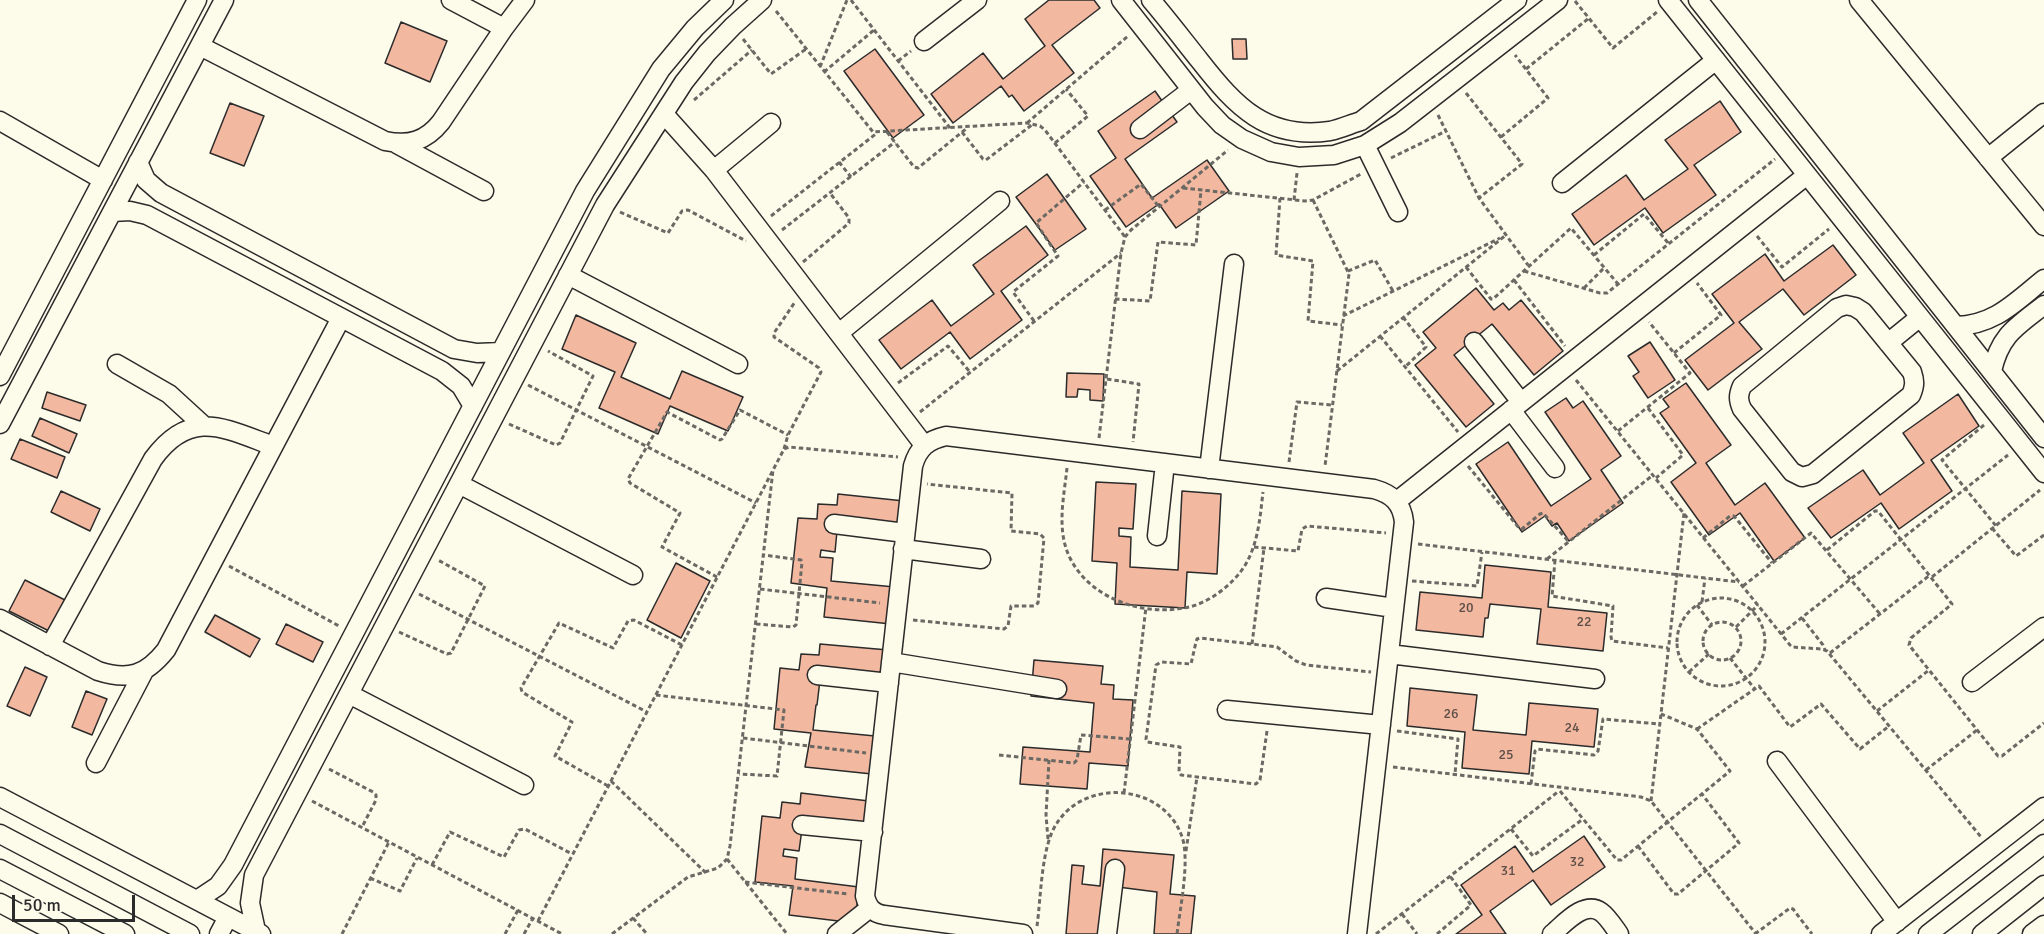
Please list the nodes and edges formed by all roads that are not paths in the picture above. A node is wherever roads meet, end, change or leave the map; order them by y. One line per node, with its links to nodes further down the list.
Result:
1 (197, 0): 31 (street)
2 (224, 0): 17 (street)
3 (451, 0): 15 (street)
4 (525, 0): 15 (street)
5 (724, 0): 48 (street)
6 (977, 0): 16 (street)
7 (1121, 0): 19 (street)
8 (1151, 0): 9 (street)
9 (1517, 0)
10 (1558, 0): 26 (street)
11 (1698, 0): 44 (street)
12 (1859, 0): 27 (street)
13 (1674, 3): 18 (street)
14 (768, 4): 21 (street)
15 (504, 28): 25 (street)
16 (924, 41)
17 (200, 46): 25 (street); 28 (street)
18 (1716, 60): 30 (street); 32 (street)
19 (1191, 90): 24 (street); 26 (street)
20 (2044, 113): 27 (street)
21 (667, 117): 29 (street); 39 (street)
22 (0, 121): 31 (street)
23 (771, 123): 29 (street)
24 (1140, 129)
25 (397, 144): 33 (street)
26 (1365, 145): 36 (street)
27 (1988, 158): 37 (street)
28 (138, 162): 35 (street); 48 (street)
29 (714, 170): 45 (street)
30 (1807, 175): 42 (street); 54 (street)
31 (103, 180): 52 (street)
32 (1562, 183)
33 (484, 191)
34 (1000, 201): 45 (street)
35 (112, 212): 43 (street); 55 (street)
36 (1398, 212)
37 (2044, 226)
38 (1234, 264): 62 (street)
39 (568, 275): 50 (street); 64 (street)
40 (2044, 279): 44 (street)
41 (2044, 305): 51 (street)
42 (1920, 317): 47 (street); 63 (street)
43 (341, 318): 53 (street); 58 (street)
44 (1956, 326): 51 (street)
45 (838, 333): 59 (street)
46 (1474, 342): 54 (street)
47 (1888, 343): 47 (street)
48 (501, 352): 53 (street)
49 (117, 364): 56 (street)
50 (738, 364)
51 (1992, 371): 57 (street)
52 (0, 376)
53 (473, 406): 99 (street)
54 (1516, 406): 61 (street); 65 (street)
55 (0, 424)
56 (204, 426): 58 (street); 75 (street)
57 (2044, 438)
58 (273, 446): 78 (street)
59 (920, 452): 60 (street); 68 (street)
60 (1165, 463): 62 (street); 67 (street)
61 (1555, 468)
62 (1209, 469): 65 (street)
63 (2044, 473)
64 (459, 484): 70 (street); 84 (street)
65 (1397, 501): 72 (street)
66 (834, 524): 68 (street)
67 (1157, 536)
68 (904, 541): 69 (street); 77 (street)
69 (981, 559)
70 (633, 575)
71 (1326, 598): 72 (street)
72 (1394, 608): 76 (street)
73 (0, 619): 75 (street)
74 (2044, 627): 81 (street)
75 (51, 646): 78 (street)
76 (1389, 654): 80 (street); 86 (street)
77 (891, 662): 82 (street); 83 (street)
78 (144, 671): 88 (street)
79 (818, 675): 82 (street)
80 (1595, 679)
81 (1972, 682)
82 (889, 683): 93 (street)
83 (1057, 689)
84 (349, 694): 89 (street); 105 (street)
85 (1227, 710): 86 (street)
86 (1381, 727): 113 (street)
87 (1777, 761): 103 (street)
88 (96, 763)
89 (524, 785)
90 (0, 797): 99 (street)
91 (2044, 807): 103 (street)
92 (802, 825): 93 (street)
93 (873, 832): 100 (street)
94 (0, 834): 108 (street)
95 (2044, 844): 117 (street)
96 (0, 869): 107 (street)
97 (1115, 869): 112 (street)
98 (2044, 885): 118 (street)
99 (196, 900): 102 (street)
100 (867, 902): 110 (street); 111 (street)
101 (0, 903): 106 (street)
102 (228, 917): 105 (street); 109 (street)
103 (1896, 922): 116 (street)
104 (2044, 925): 119 (street)
105 (258, 933)
106 (59, 934)
107 (125, 934)
108 (190, 934)
109 (219, 934)
110 (837, 934)
111 (1023, 934)
112 (1107, 934)
113 (1357, 934)
114 (1552, 934): 115 (street)
115 (1619, 934)
116 (1881, 934)
117 (1928, 934)
118 (1982, 934)
119 (2032, 934)

